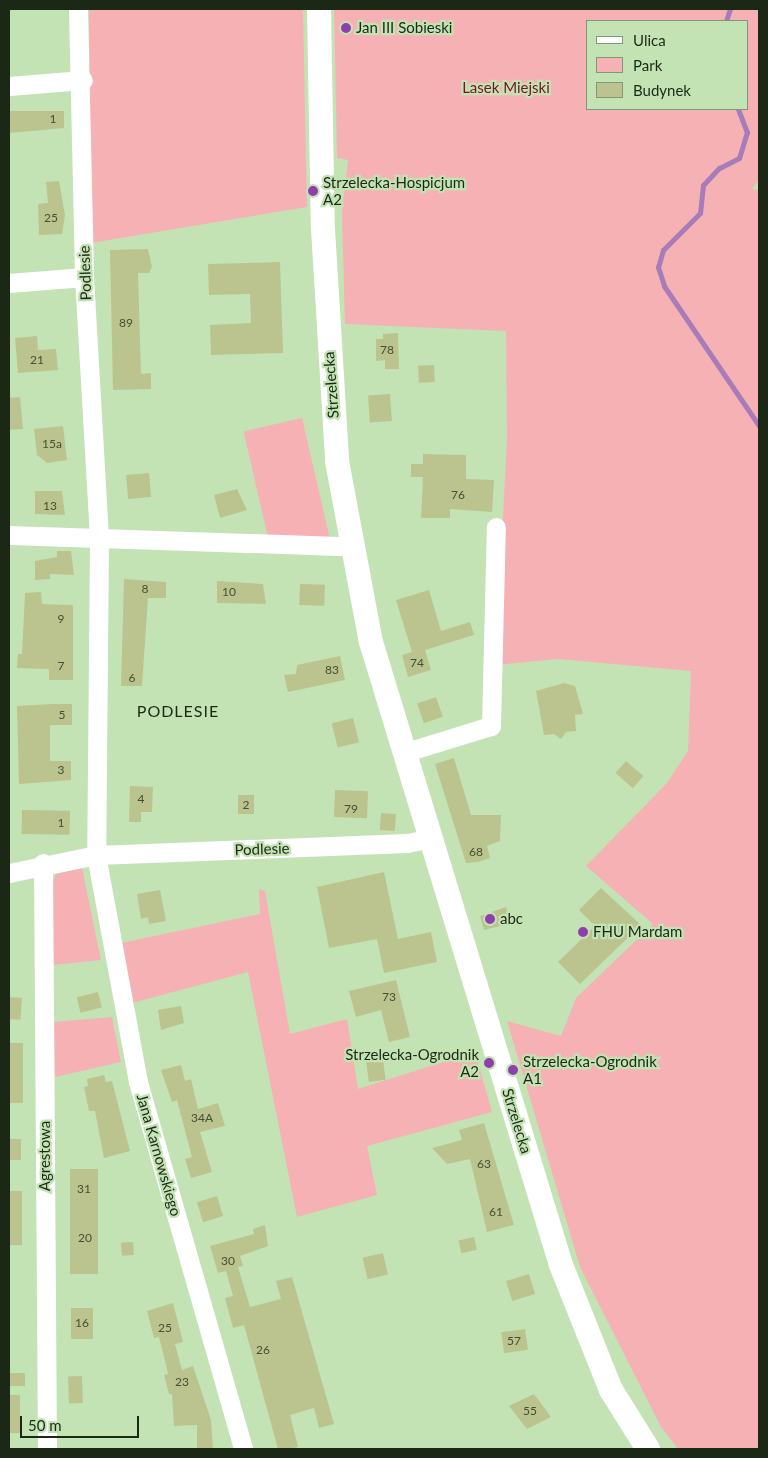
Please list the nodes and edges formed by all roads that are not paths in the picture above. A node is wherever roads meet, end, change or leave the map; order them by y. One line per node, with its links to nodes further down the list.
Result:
1 (78, 9): 3 (street, Podlesie)
2 (319, 9): 10 (street, Strzelecka)
3 (82, 80): 4 (street); 5 (street, Podlesie)
4 (9, 86)
5 (84, 277): 6 (street); 9 (street, Podlesie)
6 (9, 283)
7 (496, 527): 11 (street)
8 (9, 535): 9 (street)
9 (99, 538): 10 (street); 13 (street, Podlesie)
10 (350, 544): 11 (street, Strzelecka)
11 (403, 753): 12 (street, Strzelecka)
12 (428, 839): 13 (street, Podlesie); 18 (street, Strzelecka)
13 (96, 855): 14 (street, Podlesie); 17 (street, Jana Karnowskiego)
14 (43, 863): 15 (street, Podlesie); 16 (street, Agrestowa)
15 (9, 873)
16 (47, 1449)
17 (243, 1449)
18 (648, 1449)

